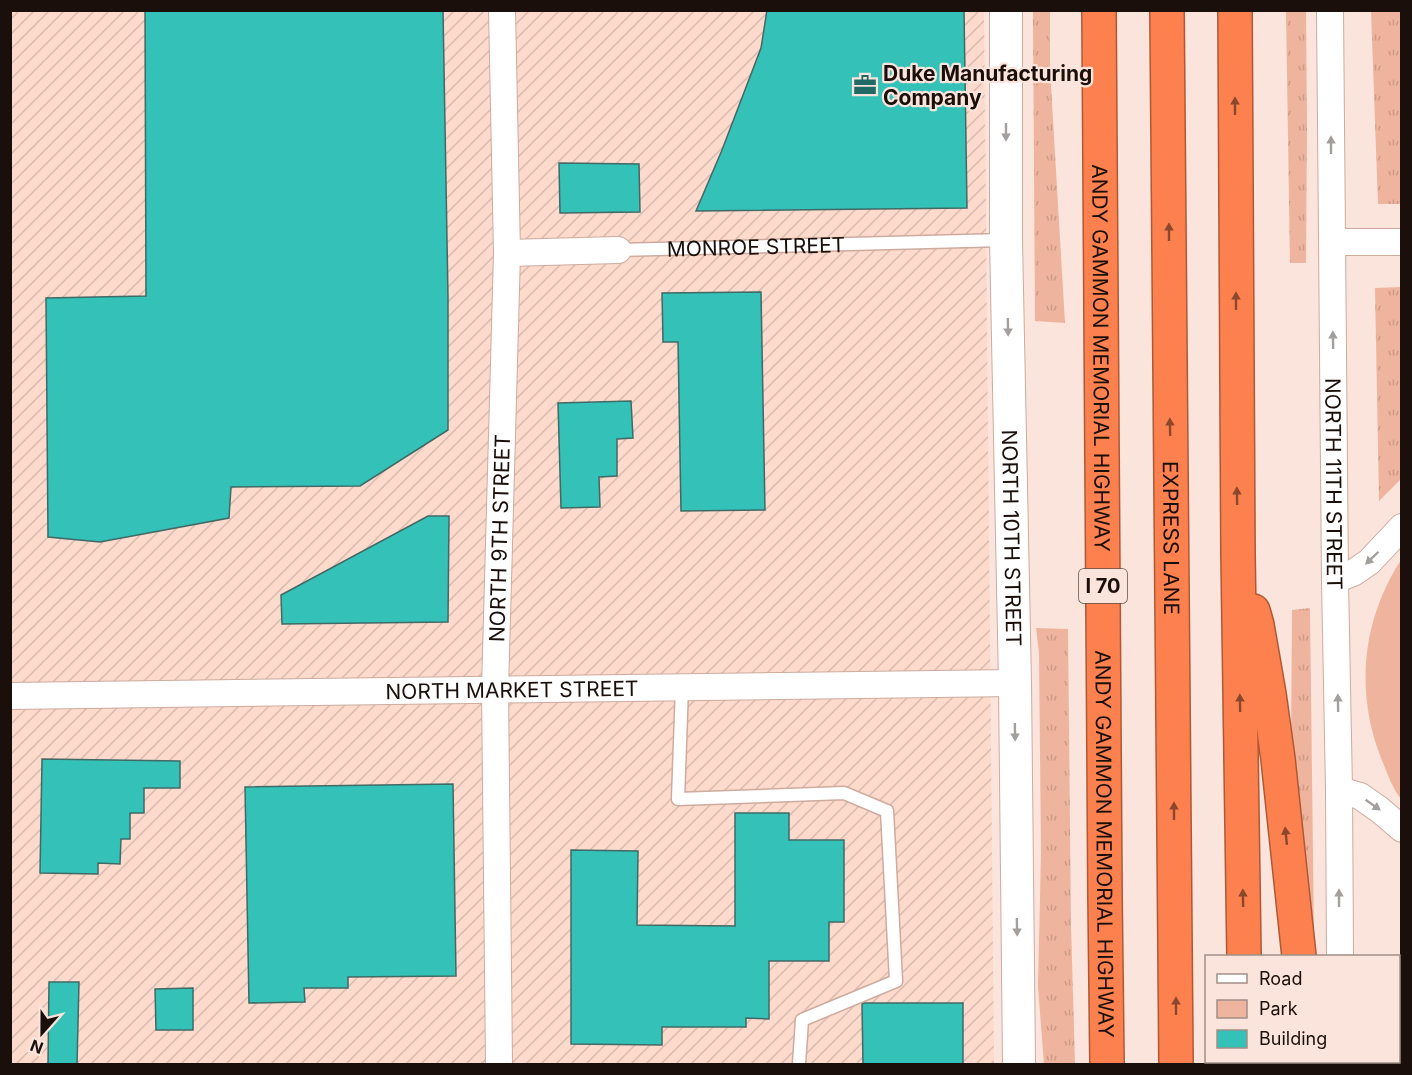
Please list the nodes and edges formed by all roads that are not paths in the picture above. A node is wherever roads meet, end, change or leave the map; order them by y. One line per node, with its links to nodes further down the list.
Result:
1 (502, 10): 11 (street, NORTH 9TH STREET)
2 (1006, 10): 7 (street, NORTH 10TH STREET, one-way to 7)
3 (1099, 10): 27 (highway, ANDY GAMMON MEMORIAL HIGHWAY / I 70)
4 (1167, 10): 28 (highway, EXPRESS LANE, one-way to 4)
5 (1234, 10): 13 (highway, one-way to 5)
6 (1330, 10): 8 (street, NORTH 11TH STREET, one-way to 6)
7 (1006, 240): 10 (lane, MONROE STREET); 15 (street, NORTH 10TH STREET, one-way to 15)
8 (1332, 242): 9 (street); 14 (street, NORTH 11TH STREET, one-way to 8)
9 (1401, 242)
10 (618, 250): 11 (street, MONROE STREET)
11 (507, 253): 17 (street, NORTH 9TH STREET)
12 (1401, 527): 14 (street, one-way to 14)
13 (1238, 554): 21 (highway, one-way to 13); 22 (highway, one-way to 13)
14 (1335, 580): 19 (street, NORTH 11TH STREET, one-way to 14)
15 (1015, 683): 16 (street, NORTH MARKET STREET); 26 (street, NORTH 10TH STREET, one-way to 26)
16 (682, 687): 17 (street, NORTH MARKET STREET); 25 (lane)
17 (495, 690): 18 (street, NORTH MARKET STREET); 24 (street, NORTH 9TH STREET)
18 (10, 696)
19 (1339, 790): 20 (street, one-way to 20); 23 (street, NORTH 11TH STREET, one-way to 19)
20 (1401, 830)
21 (1244, 955)
22 (1299, 955)
23 (1340, 955)
24 (499, 1065)
25 (799, 1065)
26 (1019, 1065)
27 (1107, 1065)
28 (1176, 1065)

